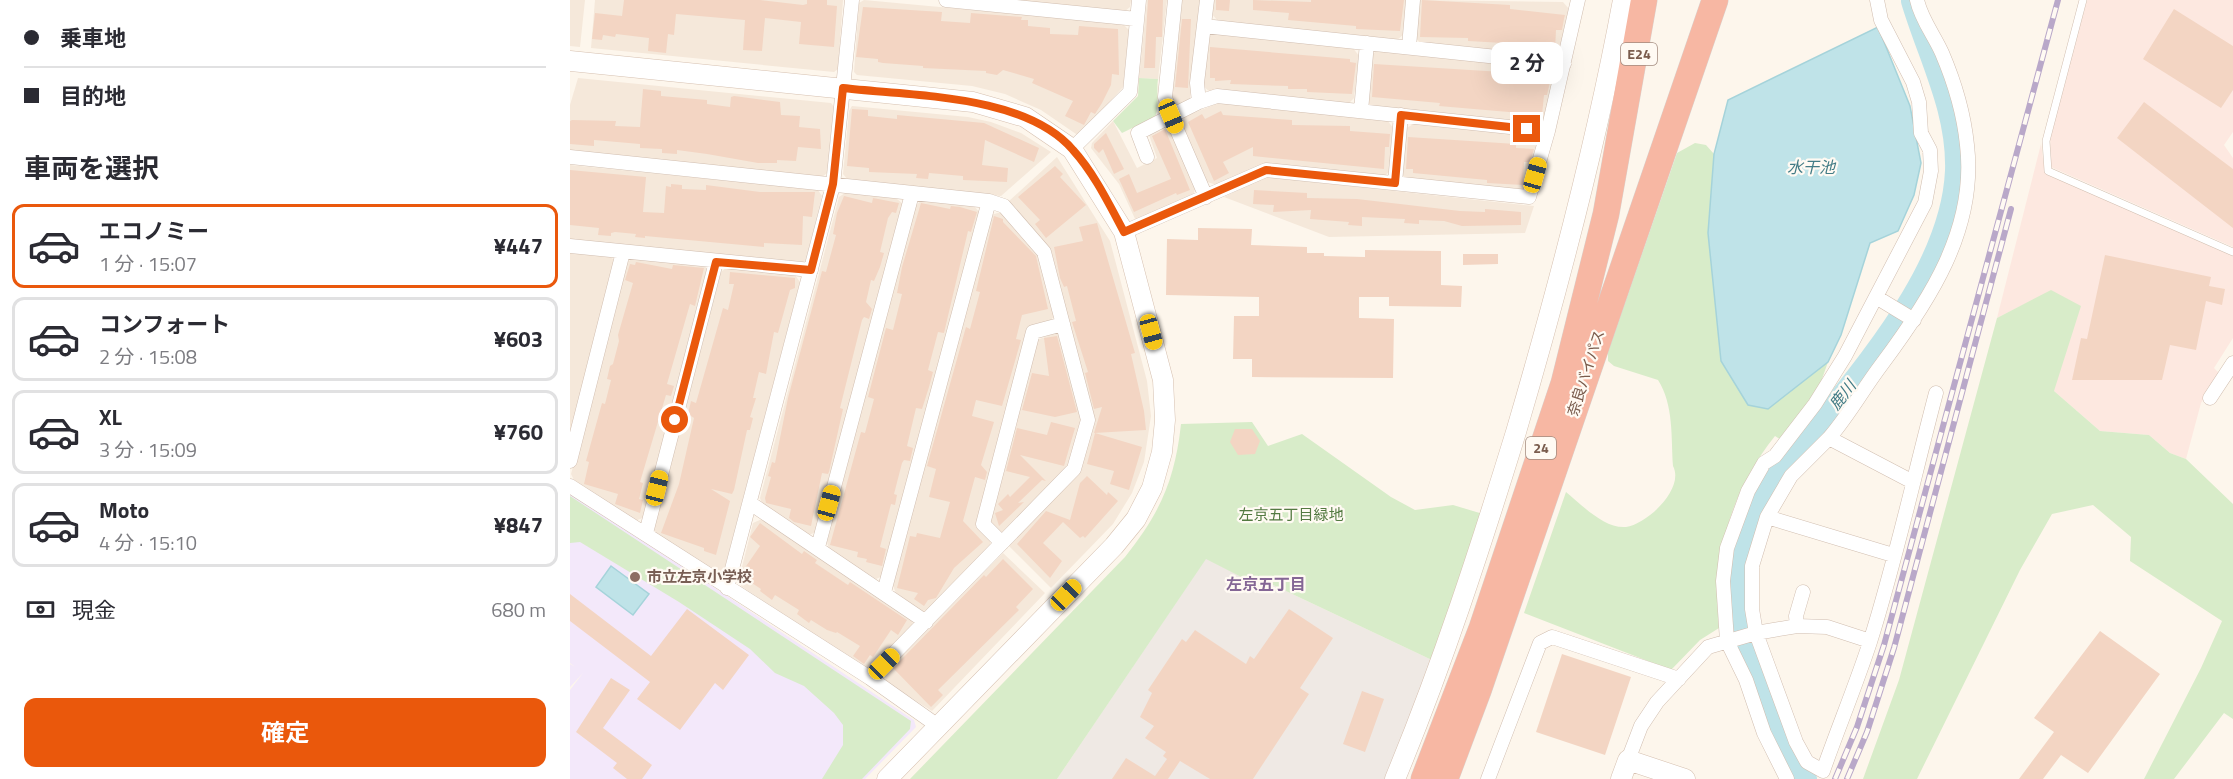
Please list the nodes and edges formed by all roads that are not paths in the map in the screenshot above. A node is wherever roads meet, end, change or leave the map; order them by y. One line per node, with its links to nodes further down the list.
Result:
1 (852, 0): 21 (street)
2 (946, 0): 15 (street)
3 (1139, 0): 15 (street)
4 (1175, 0): 26 (street)
5 (1207, 0): 16 (street)
6 (1413, 0): 18 (street)
7 (1578, 0): 20 (street)
8 (1623, 0): 72 (street)
9 (1644, 0): 23 (highway, 奈良バイパス / 24)
10 (1655, 0): 23 (highway, E24)
11 (1713, 0): 74 (highway, 奈良バイパス / 24)
12 (1877, 0): 42 (street)
13 (1917, 0): 43 (street)
14 (2083, 0): 39 (lane)
15 (1137, 19): 28 (street)
16 (1204, 26): 17 (street); 22 (street)
17 (1367, 43): 18 (street); 24 (street)
18 (1409, 47): 20 (street)
19 (571, 64): 21 (street)
20 (1564, 64): 27 (street)
21 (843, 88): 28 (street); 32 (street)
22 (1199, 102): 24 (street); 26 (street)
23 (1624, 108): 73 (highway, 奈良バイパス / 24)
24 (1361, 111): 25 (street)
25 (1401, 115): 27 (street); 31 (street)
26 (1171, 116): 30 (street); 34 (street)
27 (1548, 131): 31 (street)
28 (1072, 149): 36 (street)
29 (570, 157): 32 (street)
30 (1147, 157)
31 (1395, 183): 34 (street)
32 (833, 184): 33 (street); 41 (street)
33 (912, 194): 35 (street); 56 (street)
34 (1206, 196): 36 (street)
35 (989, 201): 44 (street); 59 (street)
36 (1124, 232): 68 (street)
37 (570, 246): 38 (street)
38 (623, 252): 40 (street); 49 (street)
39 (2233, 252)
40 (716, 262): 41 (street); 54 (street)
41 (811, 270): 52 (street)
42 (1876, 297): 43 (street); 64 (street)
43 (1914, 320): 48 (street)
44 (1063, 324): 55 (street); 55 (street)
45 (2231, 369): 47 (street)
46 (1936, 393): 50 (street)
47 (2210, 399)
48 (1829, 438): 50 (street); 53 (street)
49 (570, 461)
50 (1912, 482): 57 (street)
51 (570, 486): 54 (street)
52 (750, 503): 56 (street); 58 (street)
53 (1767, 517): 57 (street); 63 (street)
54 (646, 533): 58 (street)
55 (1002, 543): 61 (street)
56 (818, 547): 59 (street)
57 (1893, 555): 65 (street)
58 (727, 588): 66 (street)
59 (885, 592): 61 (street)
60 (1803, 592): 62 (street)
61 (926, 622): 66 (street)
62 (1797, 626): 63 (street); 65 (street)
63 (1752, 634): 64 (street); 70 (street)
64 (1731, 640): 67 (street); 77 (street)
65 (1870, 641): 70 (street)
66 (870, 678): 68 (street)
67 (1679, 679): 69 (street); 75 (street)
68 (938, 726): 71 (street)
69 (1624, 770): 76 (street)
70 (1821, 775)
71 (887, 779)
72 (1395, 779)
73 (1424, 779)
74 (1444, 779)
75 (1488, 779)
76 (1685, 779)
77 (1787, 779)

